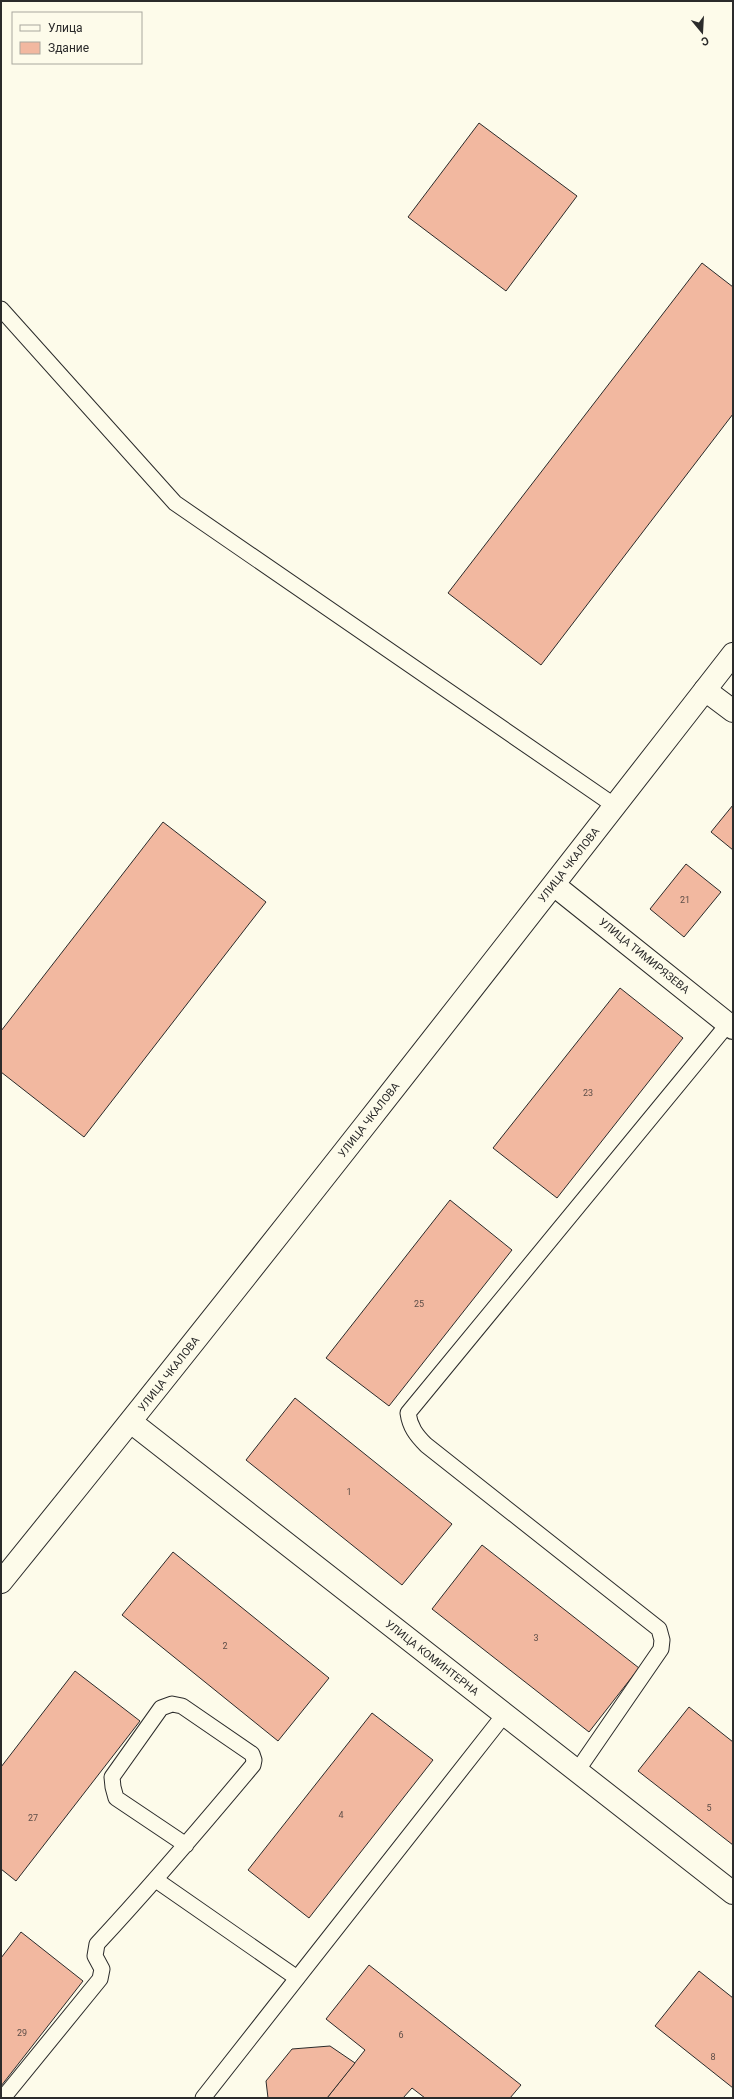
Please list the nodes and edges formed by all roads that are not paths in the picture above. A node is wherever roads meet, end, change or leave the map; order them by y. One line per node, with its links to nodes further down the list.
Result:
1 (1, 309): 5 (lane)
2 (733, 654): 3 (main road, УЛИЦА ЧКАЛОВА)
3 (705, 690): 4 (main road); 5 (main road, УЛИЦА ЧКАЛОВА)
4 (733, 711)
5 (615, 806): 6 (main road, УЛИЦА ЧКАЛОВА)
6 (554, 885): 7 (main road, УЛИЦА ТИМИРЯЗЕВА); 8 (main road, УЛИЦА ЧКАЛОВА)
7 (731, 1026): 11 (lane)
8 (131, 1422): 9 (main road, УЛИЦА ЧКАЛОВА); 10 (main road, УЛИЦА КОМИНТЕРНА)
9 (1, 1582)
10 (504, 1715): 11 (main road, УЛИЦА КОМИНТЕРНА); 15 (lane)
11 (577, 1771): 14 (main road, УЛИЦА КОМИНТЕРНА)
12 (186, 1845): 12 (lane); 13 (lane)
13 (156, 1880): 15 (lane); 16 (lane)
14 (733, 1893)
15 (297, 1978): 17 (lane)
16 (3, 2098)
17 (203, 2098)

